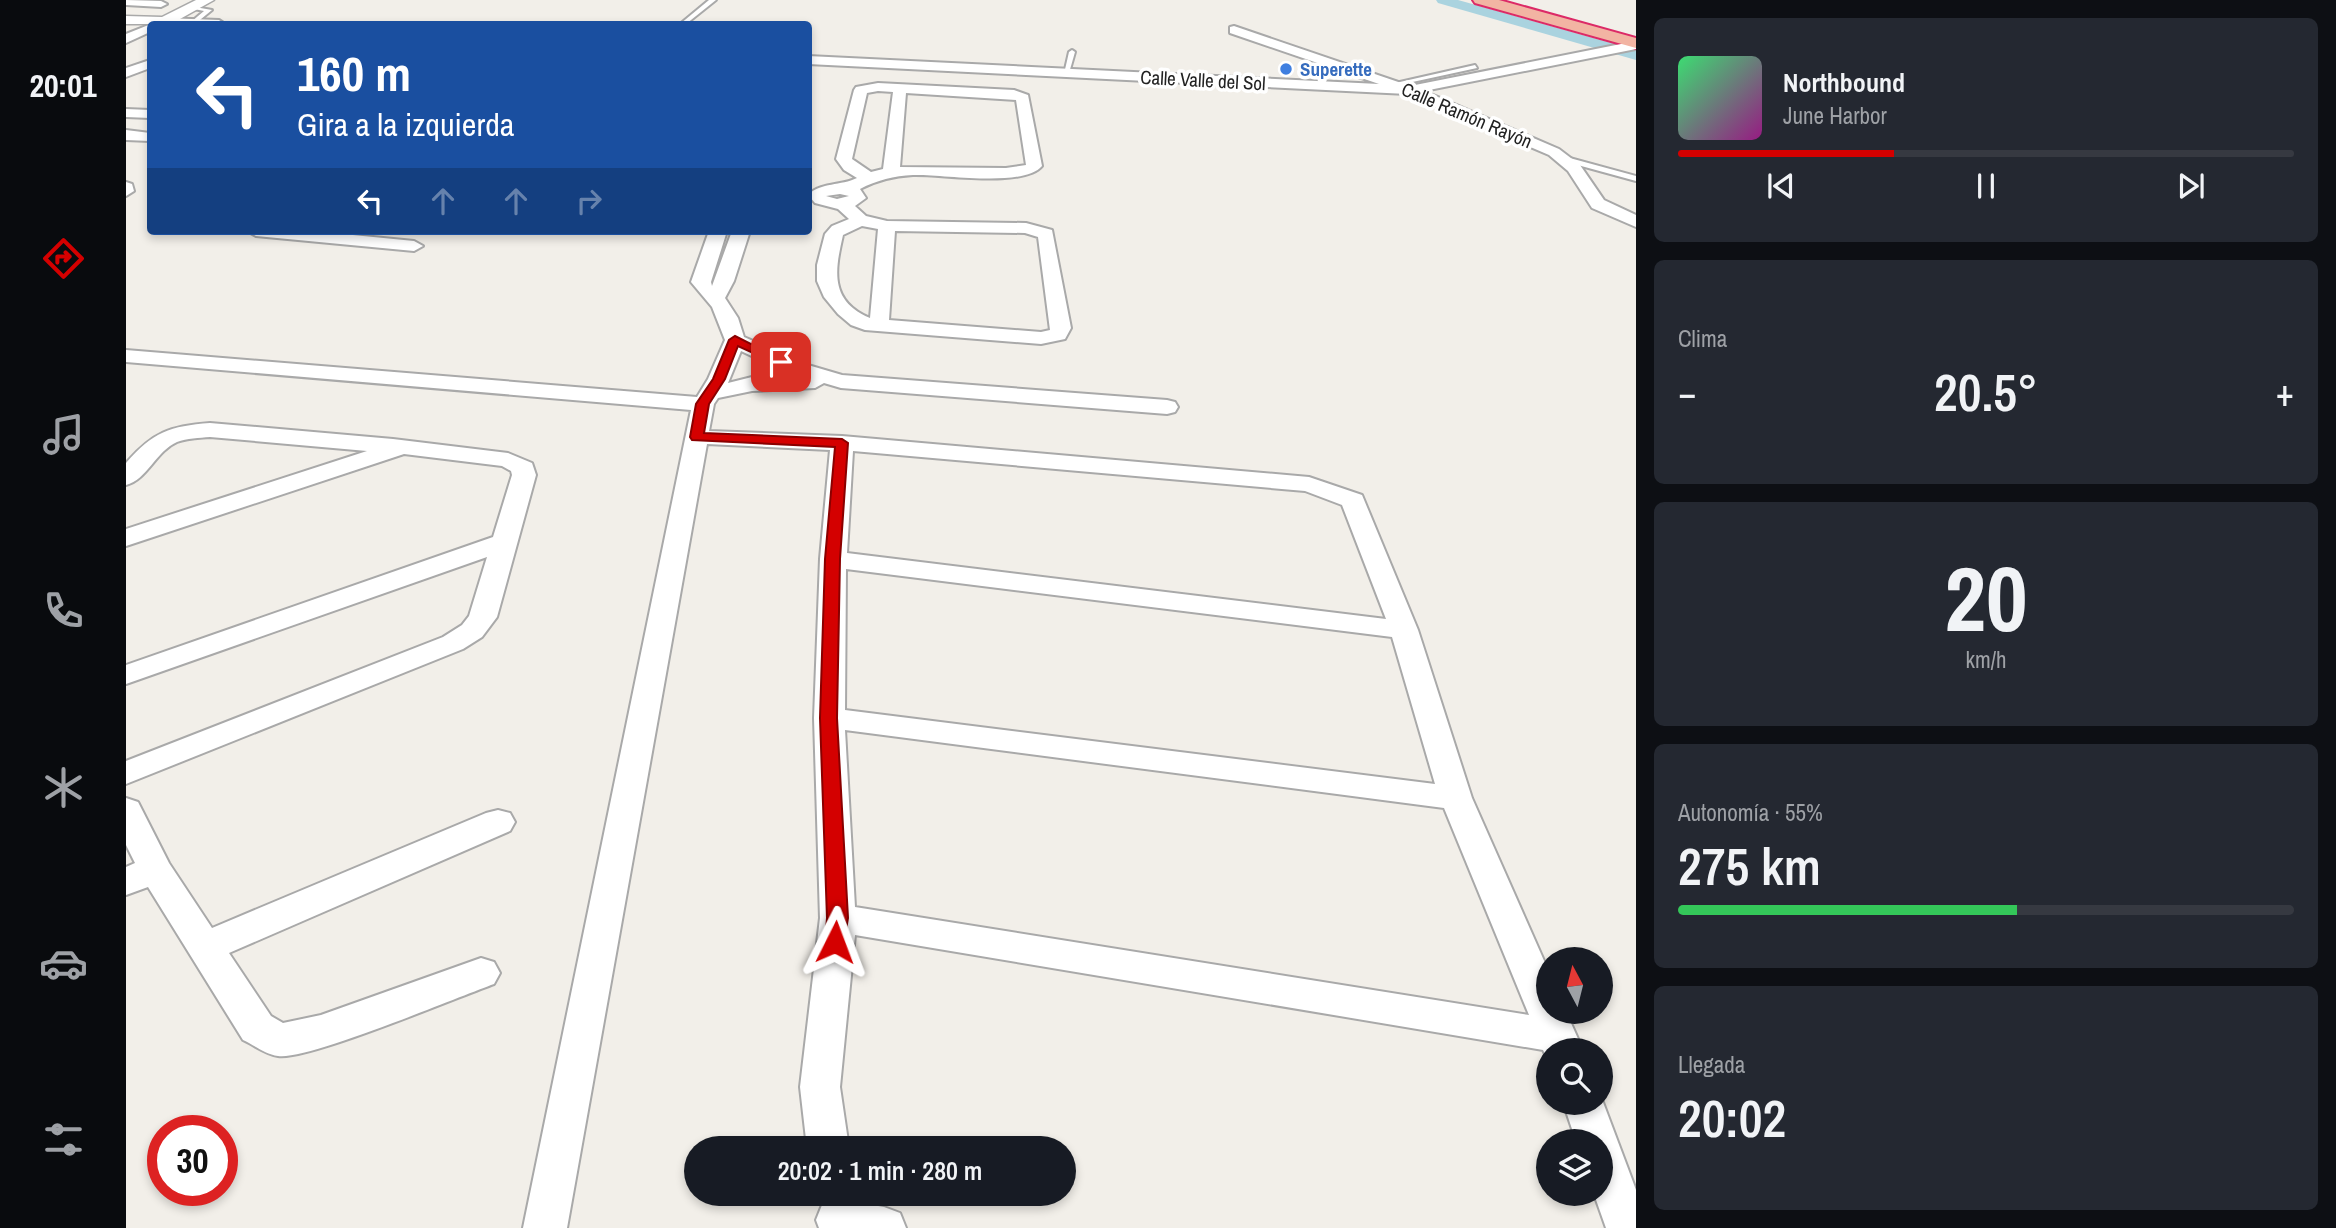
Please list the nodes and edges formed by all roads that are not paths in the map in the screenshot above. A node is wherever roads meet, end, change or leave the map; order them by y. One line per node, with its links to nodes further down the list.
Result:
1 (207, 0): 6 (street)
2 (713, 0): 10 (lane)
3 (1481, 0): 13 (highway)
4 (126, 2): 5 (street)
5 (161, 4)
6 (191, 7): 8 (street); 9 (lane)
7 (126, 20): 11 (street)
8 (165, 21)
9 (195, 21)
10 (687, 21)
11 (147, 23)
12 (1234, 30): 26 (street, Calle Ramón Rayón)
13 (1634, 45): 28 (street, Calle Valle del Sol)
14 (1072, 52): 23 (lane)
15 (126, 55): 16 (street)
16 (147, 57)
17 (812, 60): 23 (street, Calle Valle del Sol)
18 (1630, 60): 25 (street)
19 (147, 65): 22 (street)
20 (1475, 67): 26 (lane)
21 (812, 71): 30 (street)
22 (126, 73): 24 (street)
23 (1066, 73): 28 (street, Calle Valle del Sol)
24 (147, 75)
25 (1547, 78)
26 (1394, 84): 28 (street, Calle Ramón Rayón)
27 (900, 88): 36 (street); 36 (street); 37 (street)
28 (1409, 90): 30 (street, Calle Ramón Rayón)
29 (1457, 97): 30 (street)
30 (1435, 100): 35 (street, Calle Ramón Rayón)
31 (126, 113): 32 (street)
32 (147, 114)
33 (126, 135): 34 (street)
34 (147, 137)
35 (1566, 159): 38 (lane); 42 (street)
36 (891, 172): 37 (street)
37 (866, 177): 40 (street)
38 (1636, 179)
39 (813, 196): 40 (street)
40 (845, 196): 41 (street)
41 (860, 220): 43 (street); 49 (street)
42 (1636, 222)
43 (887, 226): 49 (street); 49 (street)
44 (298, 235): 47 (street)
45 (717, 235): 48 (street)
46 (740, 235): 48 (street)
47 (414, 246)
48 (715, 298): 50 (street)
49 (879, 325)
50 (735, 340): 52 (street); 53 (street)
51 (126, 356): 53 (street)
52 (841, 381): 53 (street); 54 (street)
53 (706, 398): 55 (street)
54 (1167, 407)
55 (696, 437): 56 (street); 77 (street)
56 (842, 443): 61 (street); 62 (street)
57 (402, 447): 58 (street); 59 (street); 60 (street)
58 (126, 478)
59 (126, 538)
60 (505, 542): 63 (street); 65 (street)
61 (833, 559): 62 (street); 64 (street)
62 (1404, 630): 66 (street)
63 (126, 675)
64 (829, 718): 66 (street); 69 (street)
65 (126, 773)
66 (1456, 798): 72 (street)
67 (498, 822): 70 (street)
68 (135, 850): 70 (street)
69 (838, 918): 73 (street); 74 (street)
70 (205, 947): 71 (street)
71 (481, 973)
72 (1559, 1038)
73 (1536, 1039)
74 (826, 1136)
75 (1613, 1187): 79 (street)
76 (837, 1214): 78 (street)
77 (545, 1228)
78 (884, 1228)
79 (1628, 1228)

